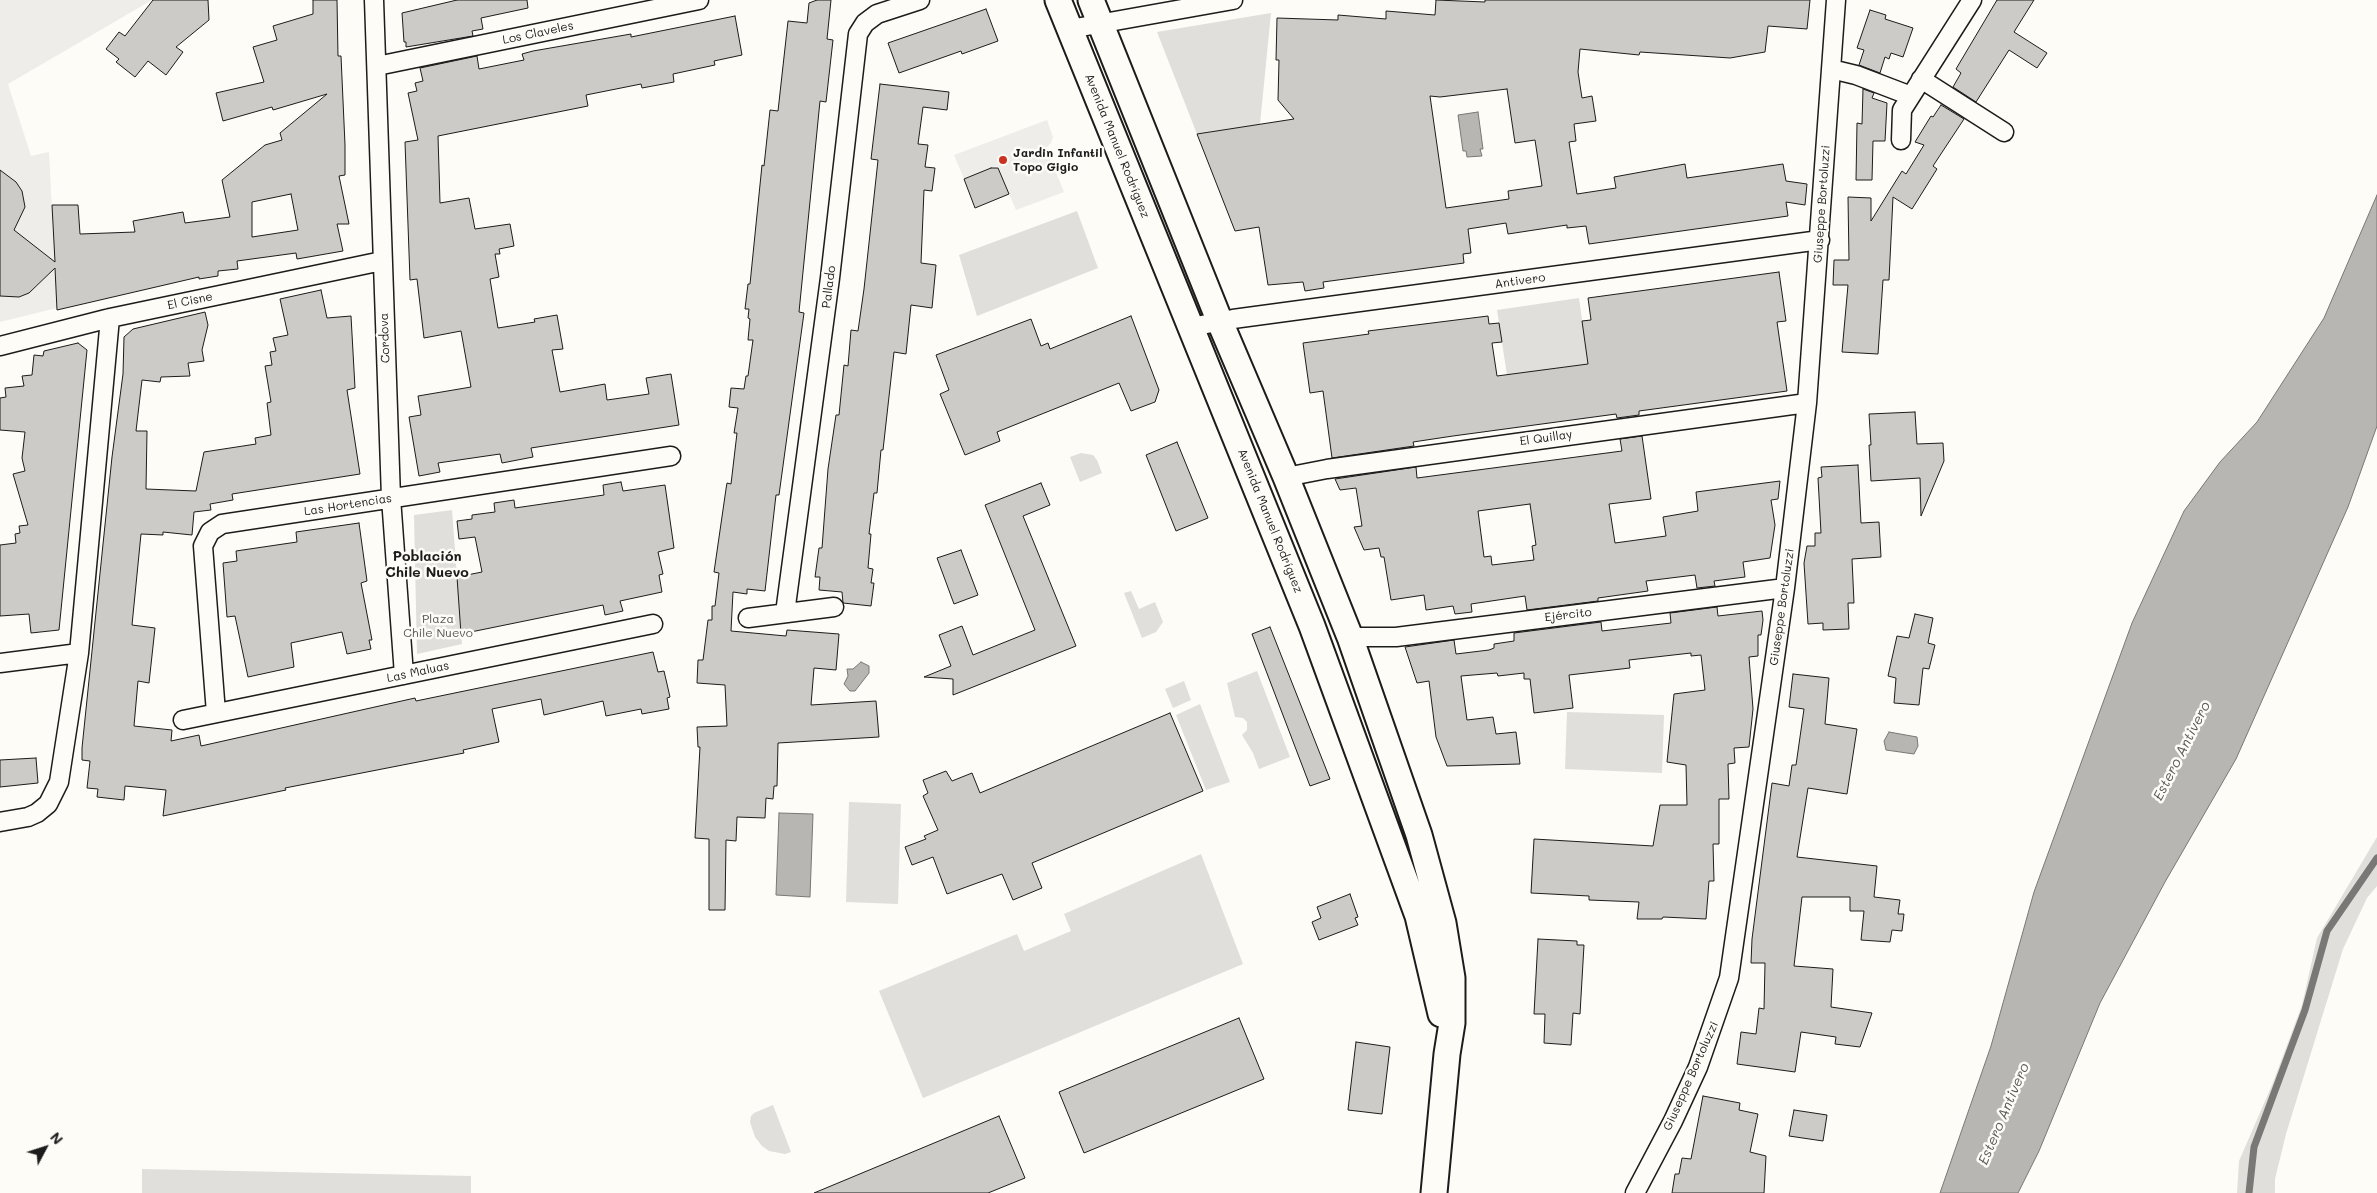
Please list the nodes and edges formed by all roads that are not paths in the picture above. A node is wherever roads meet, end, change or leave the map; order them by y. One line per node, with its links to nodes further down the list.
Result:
1 (374, 0): 11 (street, Cordova)
2 (698, 0): 11 (street, Los Claveles)
3 (920, 0): 33 (street, Pallado)
4 (1058, 0): 10 (main road, Avenida Manuel Rodríguez)
5 (1091, 0): 9 (main road, Avenida Manuel Rodríguez)
6 (1234, 0): 9 (street)
7 (1836, 0): 12 (street, Giuseppe Bortoluzzi)
8 (1972, 0): 13 (street)
9 (1100, 24): 10 (street); 17 (main road, Avenida Manuel Rodríguez)
10 (1070, 29): 18 (main road, Avenida Manuel Rodríguez)
11 (377, 66): 20 (street, Cordova)
12 (1831, 69): 14 (street); 19 (street, Giuseppe Bortoluzzi)
13 (1922, 79): 14 (street); 15 (street)
14 (1911, 96): 16 (street)
15 (2004, 132)
16 (1901, 140)
17 (1178, 215): 18 (main road); 22 (main road, Avenida Manuel Rodríguez)
18 (1150, 226): 23 (main road, Avenida Manuel Rodríguez)
19 (1820, 240): 22 (street, Antivero); 25 (street, Giuseppe Bortoluzzi)
20 (382, 261): 21 (street, El Cisne); 28 (street, Cordova)
21 (110, 318): 24 (street, El Cisne); 37 (street)
22 (1220, 322): 23 (street, Antivero); 27 (main road, Avenida Manuel Rodríguez)
23 (1191, 326): 30 (main road, Avenida Manuel Rodríguez)
24 (0, 346)
25 (1807, 403): 27 (street, El Quillay); 31 (street, Giuseppe Bortoluzzi)
26 (671, 456): 28 (street, Las Hortencias)
27 (1286, 477): 29 (main road, Avenida Manuel Rodríguez)
28 (391, 498): 39 (street, Cordova); 40 (street, Las Hortencias)
29 (1295, 501): 30 (main road); 36 (main road, Avenida Manuel Rodríguez)
30 (1267, 513): 43 (main road, Avenida Manuel Rodríguez)
31 (1785, 588): 36 (street, Ejército); 45 (street, Giuseppe Bortoluzzi)
32 (834, 607): 33 (street)
33 (785, 613): 34 (street)
34 (748, 618)
35 (652, 624): 39 (street, Las Maluas)
36 (1350, 637): 43 (main road, Avenida Manuel Rodríguez)
37 (79, 653): 38 (street); 42 (street)
38 (0, 663)
39 (404, 675): 40 (street, Las Maluas)
40 (216, 713): 41 (street, Las Maluas)
41 (183, 720)
42 (0, 822)
43 (1447, 1054): 44 (main road, Avenida Manuel Rodríguez)
44 (1434, 1193)
45 (1635, 1193)

